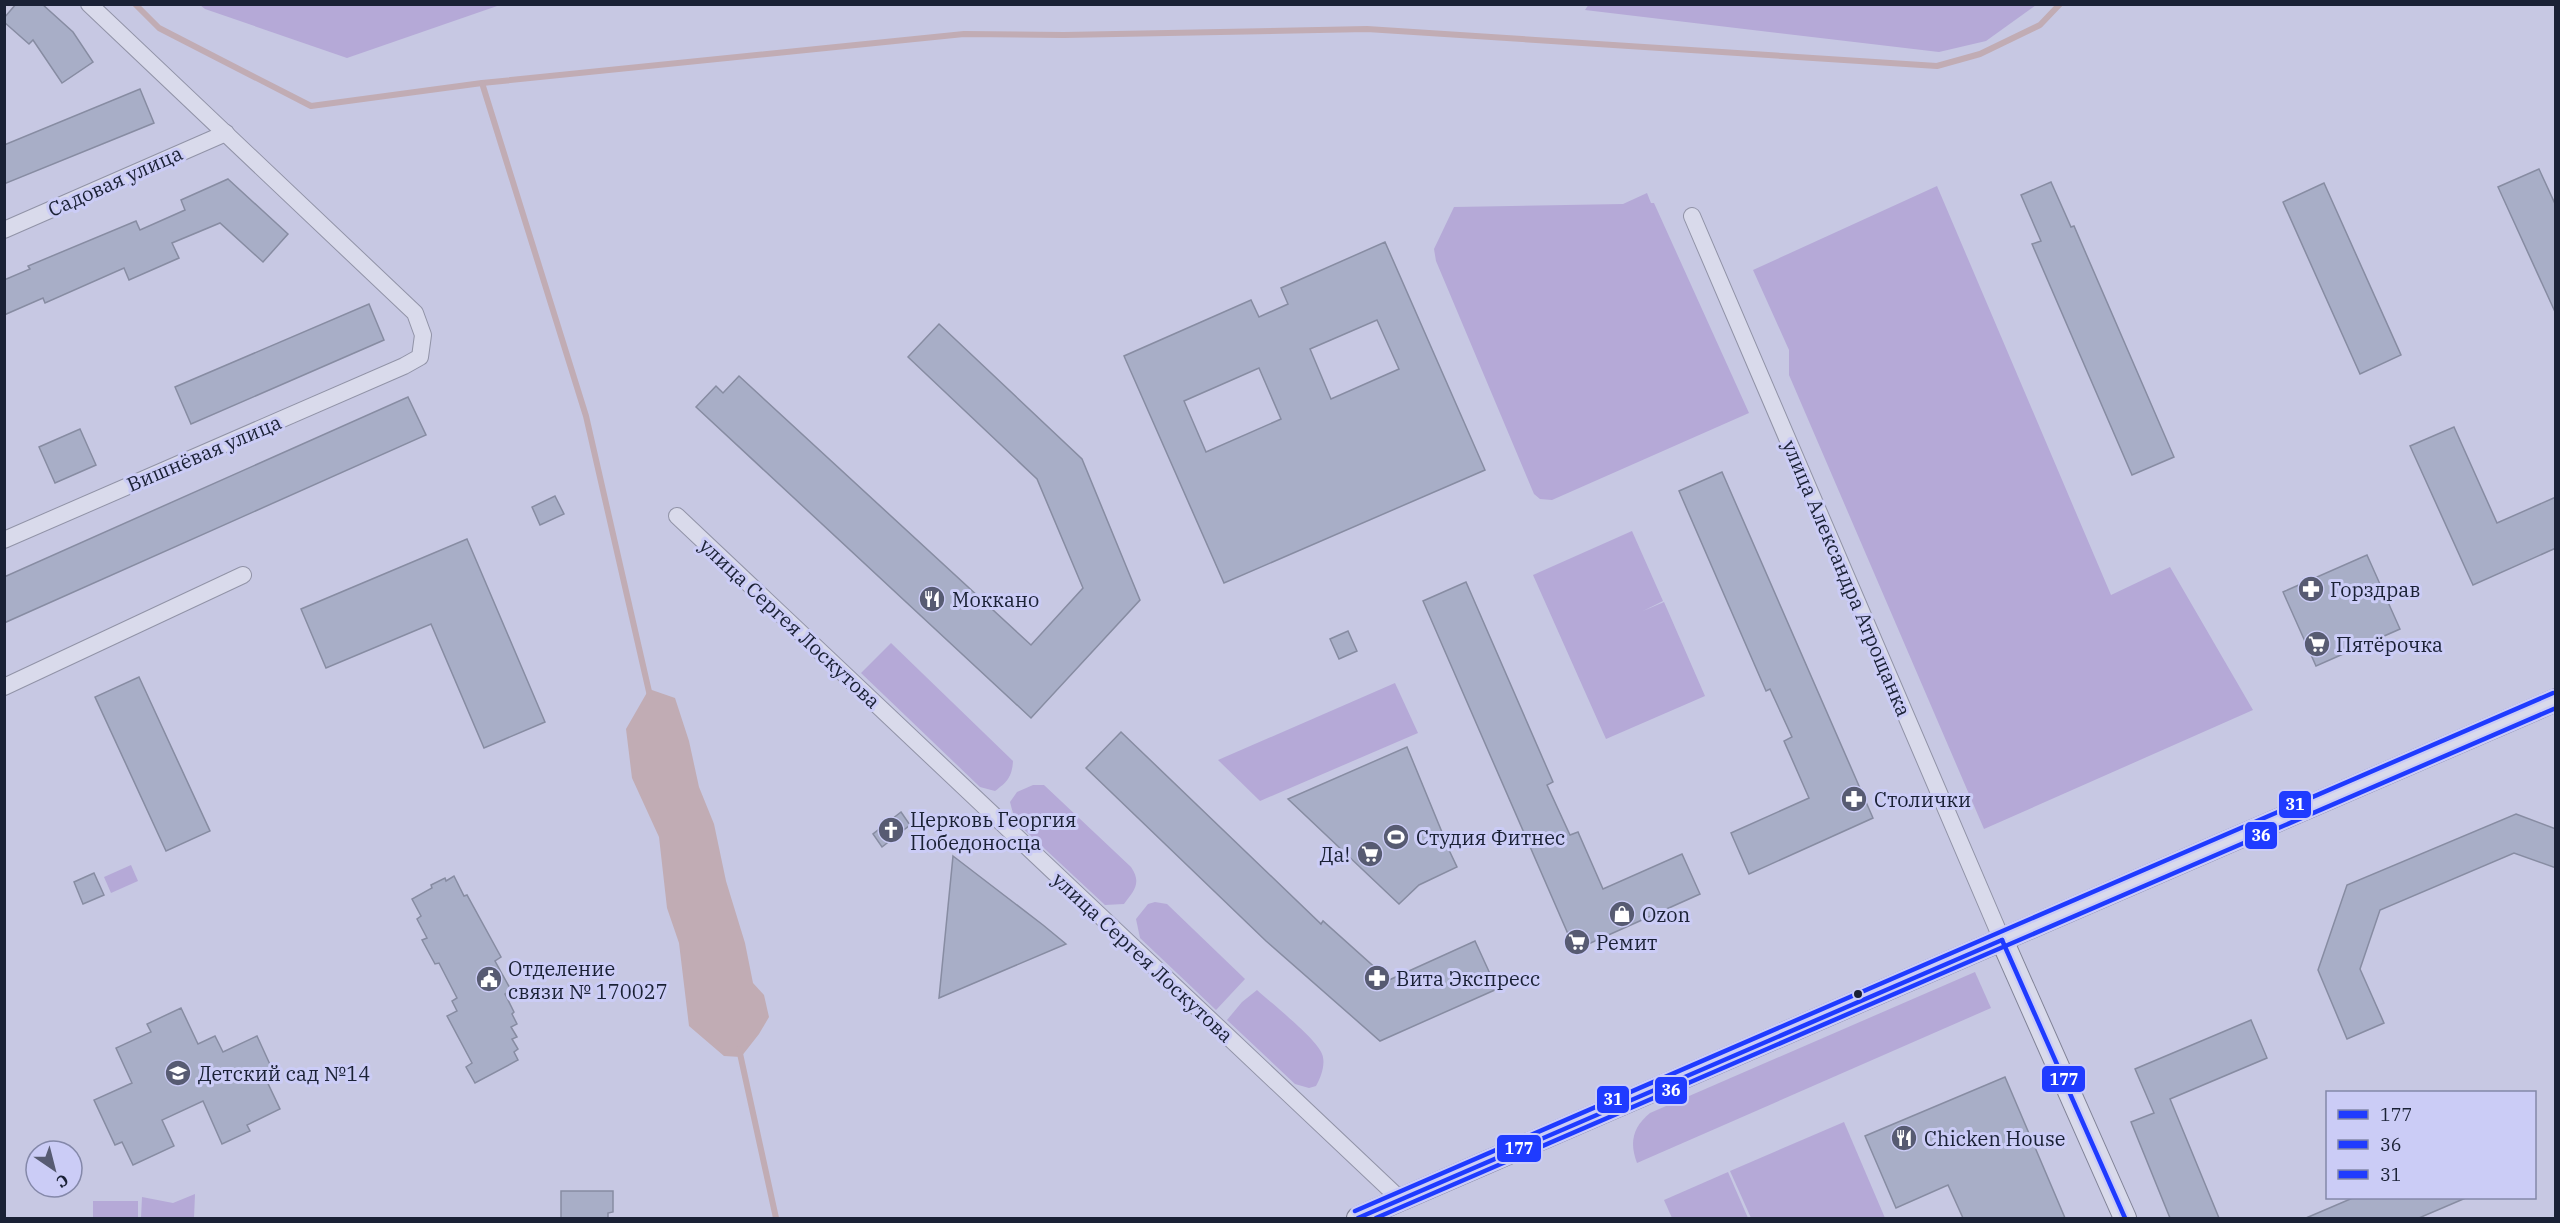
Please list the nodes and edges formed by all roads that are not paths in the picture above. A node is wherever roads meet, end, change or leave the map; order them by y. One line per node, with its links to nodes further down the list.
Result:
1 (89, 4): 2 (street)
2 (226, 133): 4 (street, Садовая улица); 6 (street, Вишнёвая улица)
3 (1692, 216): 10 (street, улица Александра Атрощанка)
4 (4, 230)
5 (677, 516): 11 (street, улица Сергея Лоскутова)
6 (4, 540)
7 (243, 575): 8 (street)
8 (4, 687)
9 (2556, 700): 10 (street)
10 (2002, 940): 11 (street); 13 (street)
11 (1401, 1200): 12 (street)
12 (1358, 1218)
13 (2125, 1218)

